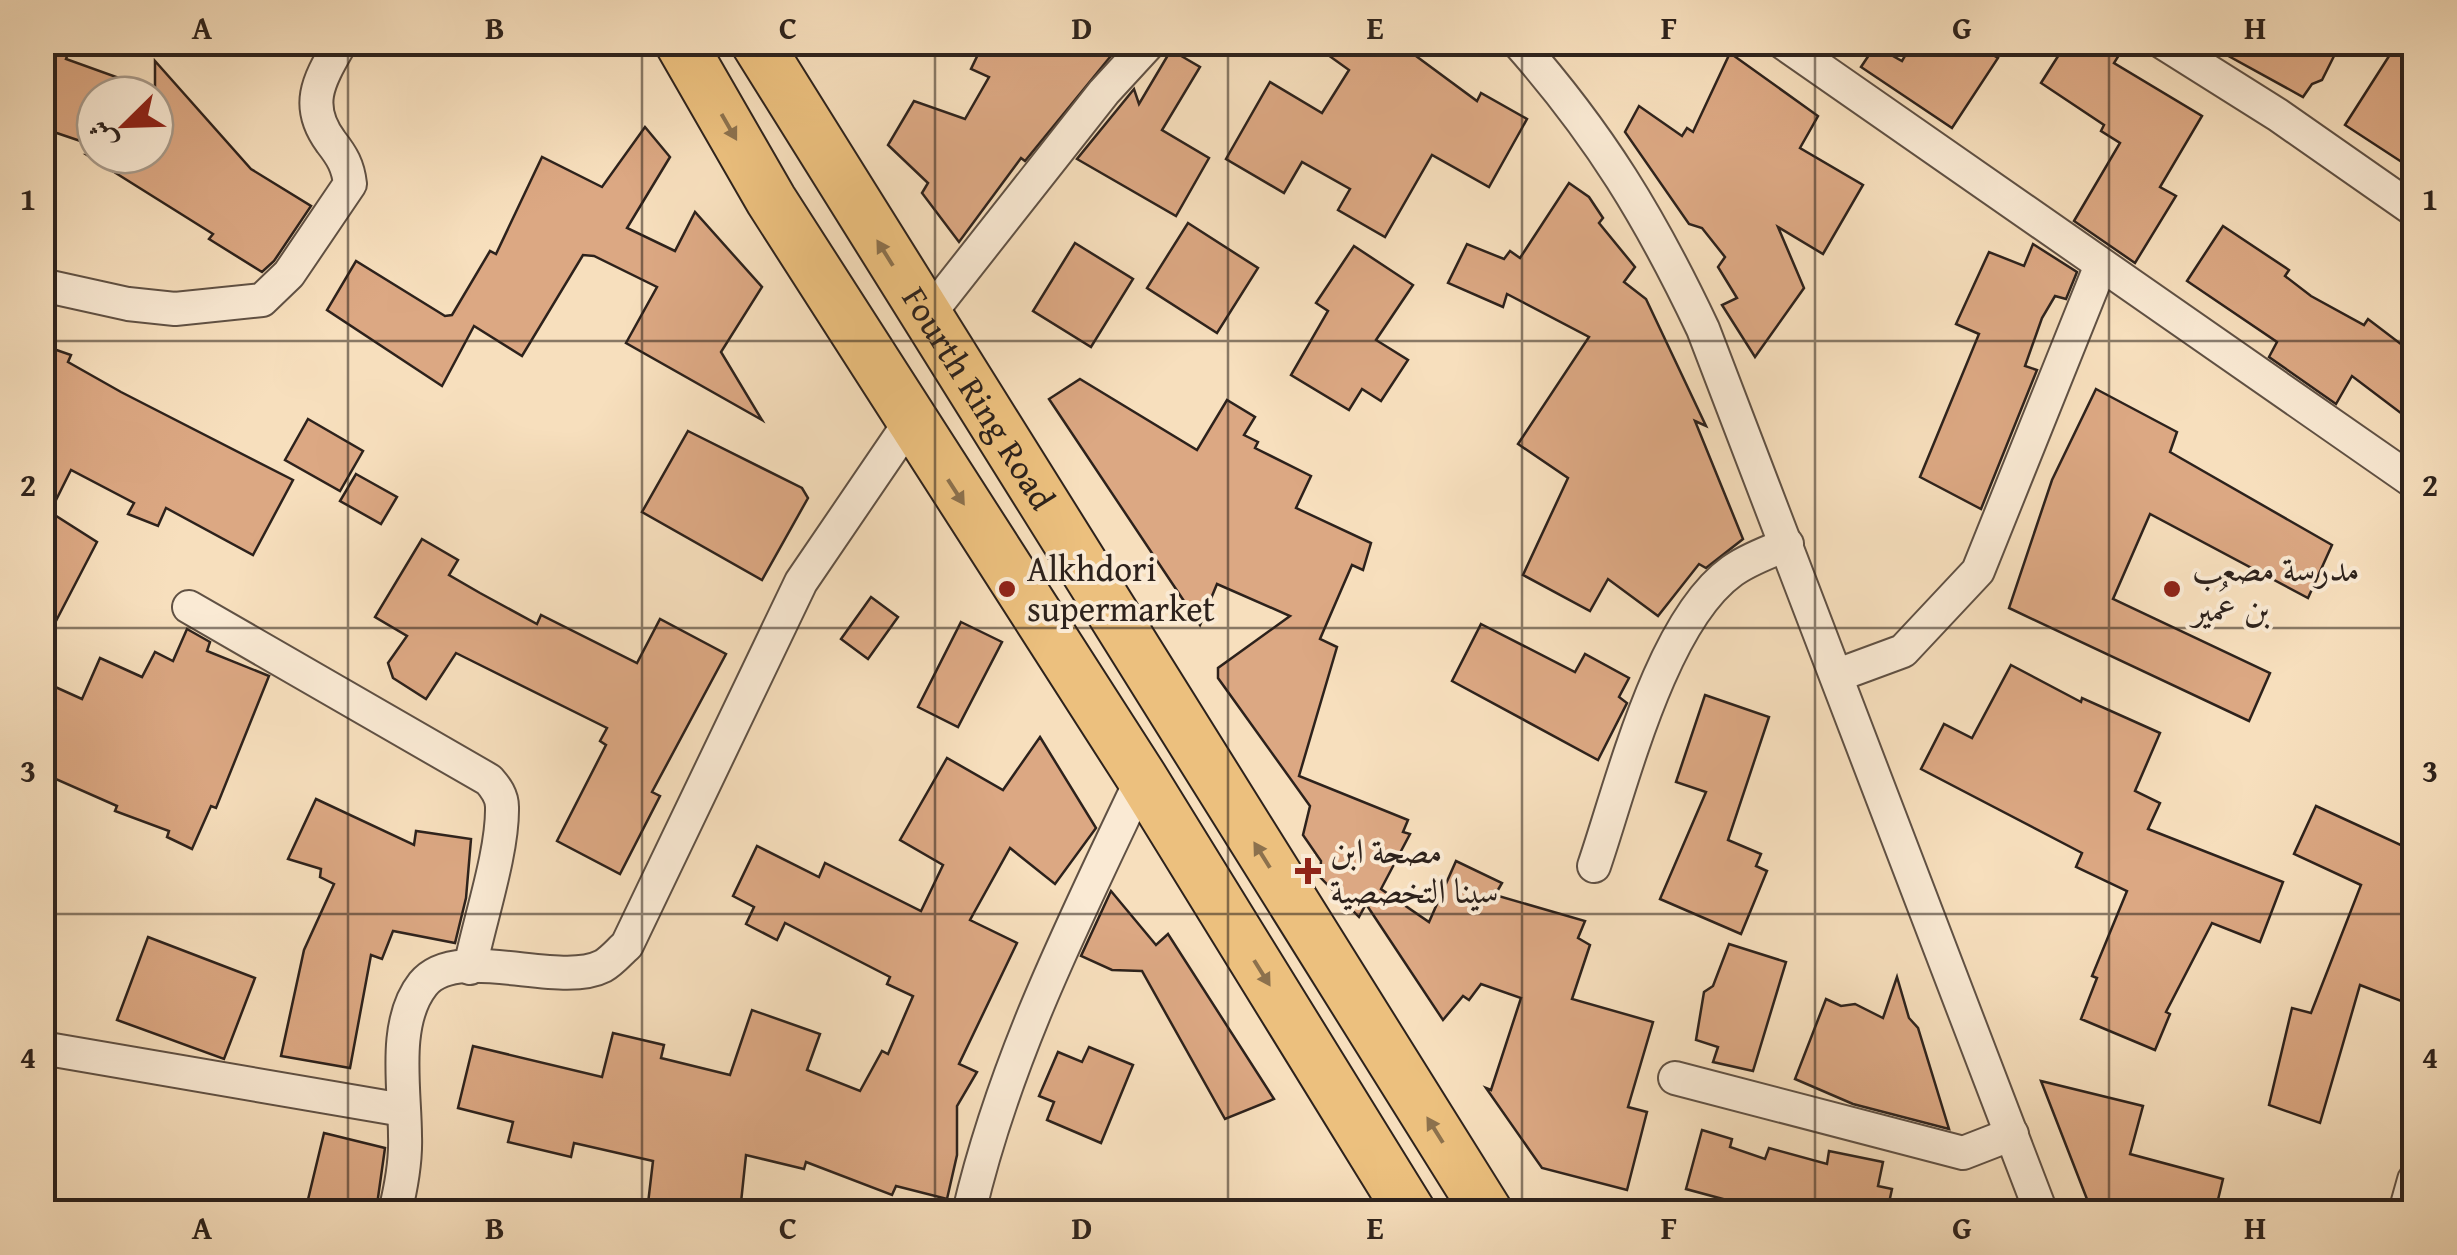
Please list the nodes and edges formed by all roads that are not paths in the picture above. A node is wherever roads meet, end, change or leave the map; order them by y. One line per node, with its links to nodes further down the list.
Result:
1 (340, 42): 10 (street)
2 (680, 42): 12 (main road, Fourth Ring Road, one-way to 12)
3 (756, 42): 11 (main road, Fourth Ring Road, one-way to 3)
4 (1150, 42): 11 (street)
5 (1518, 42): 14 (street)
6 (1782, 42): 9 (street)
7 (2162, 42): 8 (street)
8 (2414, 210)
9 (2100, 265): 13 (street); 16 (street)
10 (42, 285)
11 (926, 318): 28 (main road, Fourth Ring Road, one-way to 11)
12 (910, 422): 17 (main road, Fourth Ring Road, one-way to 17); 19 (street)
13 (2414, 482)
14 (1787, 544): 16 (street); 18 (street)
15 (189, 607): 19 (street)
16 (1838, 675): 23 (street)
17 (1142, 778): 26 (street); 27 (main road, Fourth Ring Road, one-way to 27)
18 (1594, 866)
19 (470, 968): 22 (street)
20 (42, 1048): 22 (street)
21 (1676, 1078): 23 (street)
22 (402, 1110): 25 (street)
23 (2012, 1134): 29 (street)
24 (2414, 1180): 30 (street)
25 (395, 1212)
26 (969, 1212)
27 (1410, 1212)
28 (1487, 1212)
29 (2041, 1212)
30 (2405, 1212)

